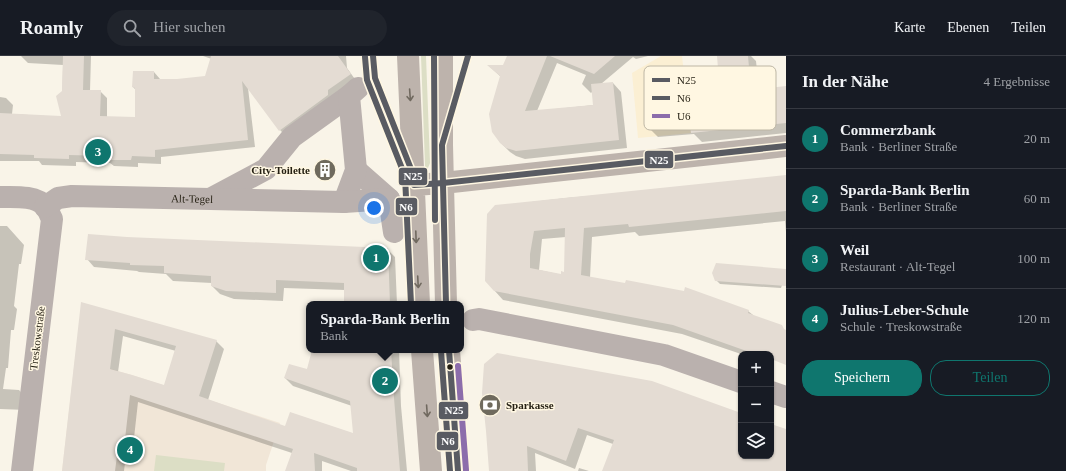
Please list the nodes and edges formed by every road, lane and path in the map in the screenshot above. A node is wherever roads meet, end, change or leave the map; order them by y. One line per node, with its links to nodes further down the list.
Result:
1 (408, 56): 6 (main road, one-way to 6)
2 (442, 56): 5 (main road)
3 (786, 146): 5 (main road)
4 (356, 170): 8 (street); 9 (street); 10 (street)
5 (442, 183): 6 (main road); 14 (main road)
6 (414, 185): 13 (main road, one-way to 13)
7 (0, 197): 11 (street)
8 (210, 199): 10 (street, Alt-Tegel); 11 (street, Alt-Tegel)
9 (389, 199): 10 (street, Alt-Tegel); 12 (street)
10 (344, 202)
11 (45, 207): 21 (street, Treskowstraße)
12 (394, 232)
13 (420, 301)
14 (446, 301)
15 (473, 320): 18 (street)
16 (422, 353): 22 (main road, one-way to 22)
17 (449, 353): 23 (main road)
18 (738, 381)
19 (774, 393): 20 (street)
20 (786, 397)
21 (22, 471)
22 (431, 471)
23 (458, 471)

